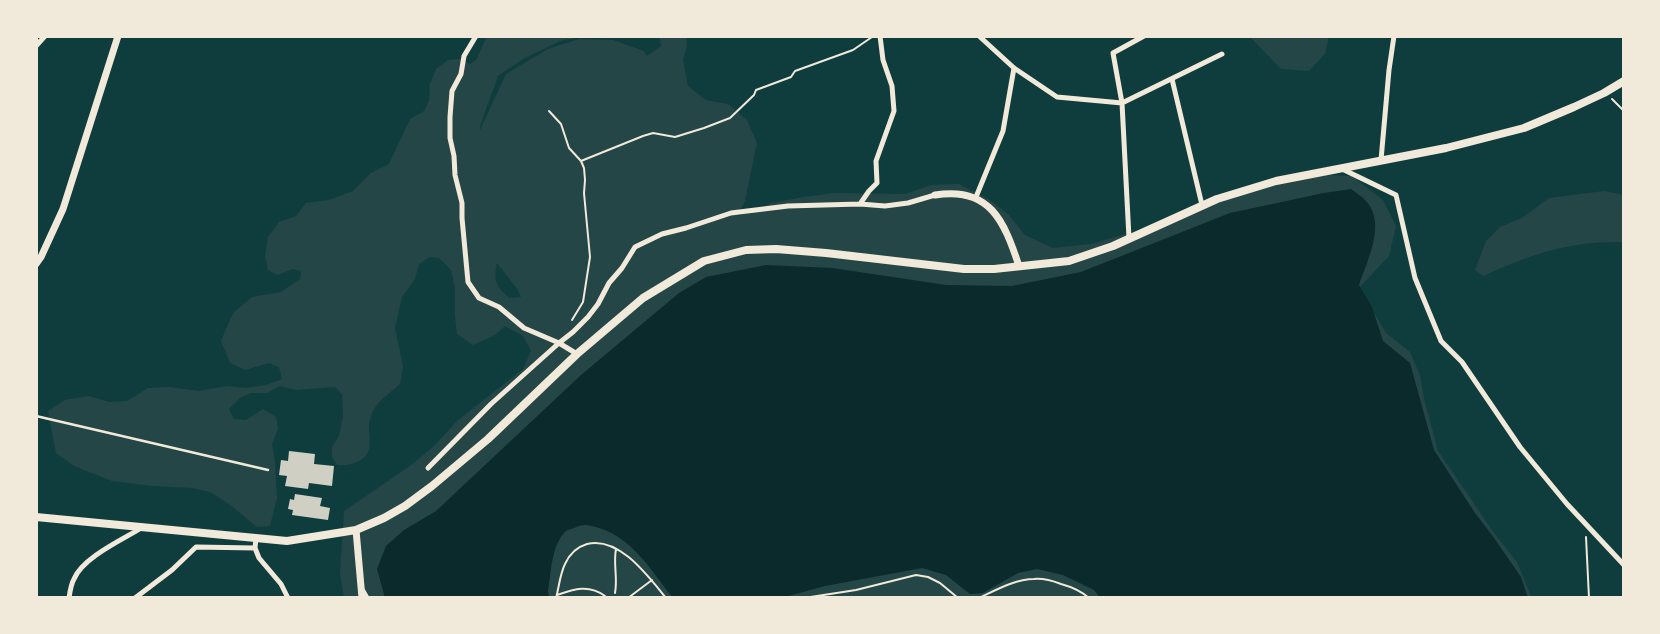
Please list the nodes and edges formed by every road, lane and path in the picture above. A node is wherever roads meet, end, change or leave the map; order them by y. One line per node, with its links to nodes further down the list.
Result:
1 (45, 36): 9 (street)
2 (118, 36): 26 (street)
3 (476, 36): 29 (street)
4 (874, 36): 18 (path)
5 (880, 36): 23 (street)
6 (979, 36): 11 (street)
7 (1144, 36): 15 (street)
8 (1394, 36): 19 (street)
9 (36, 46)
10 (1222, 54): 12 (street)
11 (1014, 68): 15 (street); 22 (street)
12 (1172, 78): 15 (street); 24 (street)
13 (1624, 81): 14 (main road)
14 (1604, 93): 17 (path); 19 (main road)
15 (1122, 103): 25 (street)
16 (549, 111): 18 (path)
17 (1624, 111)
18 (581, 160): 28 (path)
19 (1381, 160): 20 (main road)
20 (1340, 168): 24 (main road); 35 (street)
21 (935, 195): 22 (street); 23 (street)
22 (976, 197): 27 (street)
23 (860, 204): 29 (street)
24 (1202, 205): 25 (main road)
25 (1129, 238): 27 (main road)
26 (36, 264)
27 (1019, 266): 30 (main road)
28 (571, 322)
29 (559, 343): 30 (street); 32 (street)
30 (577, 354): 37 (main road)
31 (36, 416): 33 (lane)
32 (428, 468)
33 (268, 470)
34 (36, 517): 36 (main road)
35 (1585, 523): 41 (street); 58 (path)
36 (143, 527): 38 (main road); 48 (street)
37 (356, 530): 38 (main road); 45 (street)
38 (256, 538): 39 (street)
39 (255, 548): 49 (street); 50 (street)
40 (616, 549): 42 (path); 43 (path); 46 (path)
41 (1624, 565)
42 (652, 580): 51 (path); 52 (path)
43 (615, 593)
44 (990, 593): 55 (path); 56 (path); 57 (path)
45 (364, 596)
46 (556, 596): 47 (path)
47 (605, 596)
48 (69, 598)
49 (135, 598)
50 (288, 598)
51 (628, 598)
52 (666, 598)
53 (804, 598): 54 (path)
54 (958, 598)
55 (979, 598)
56 (988, 598)
57 (1089, 598)
58 (1589, 598)

